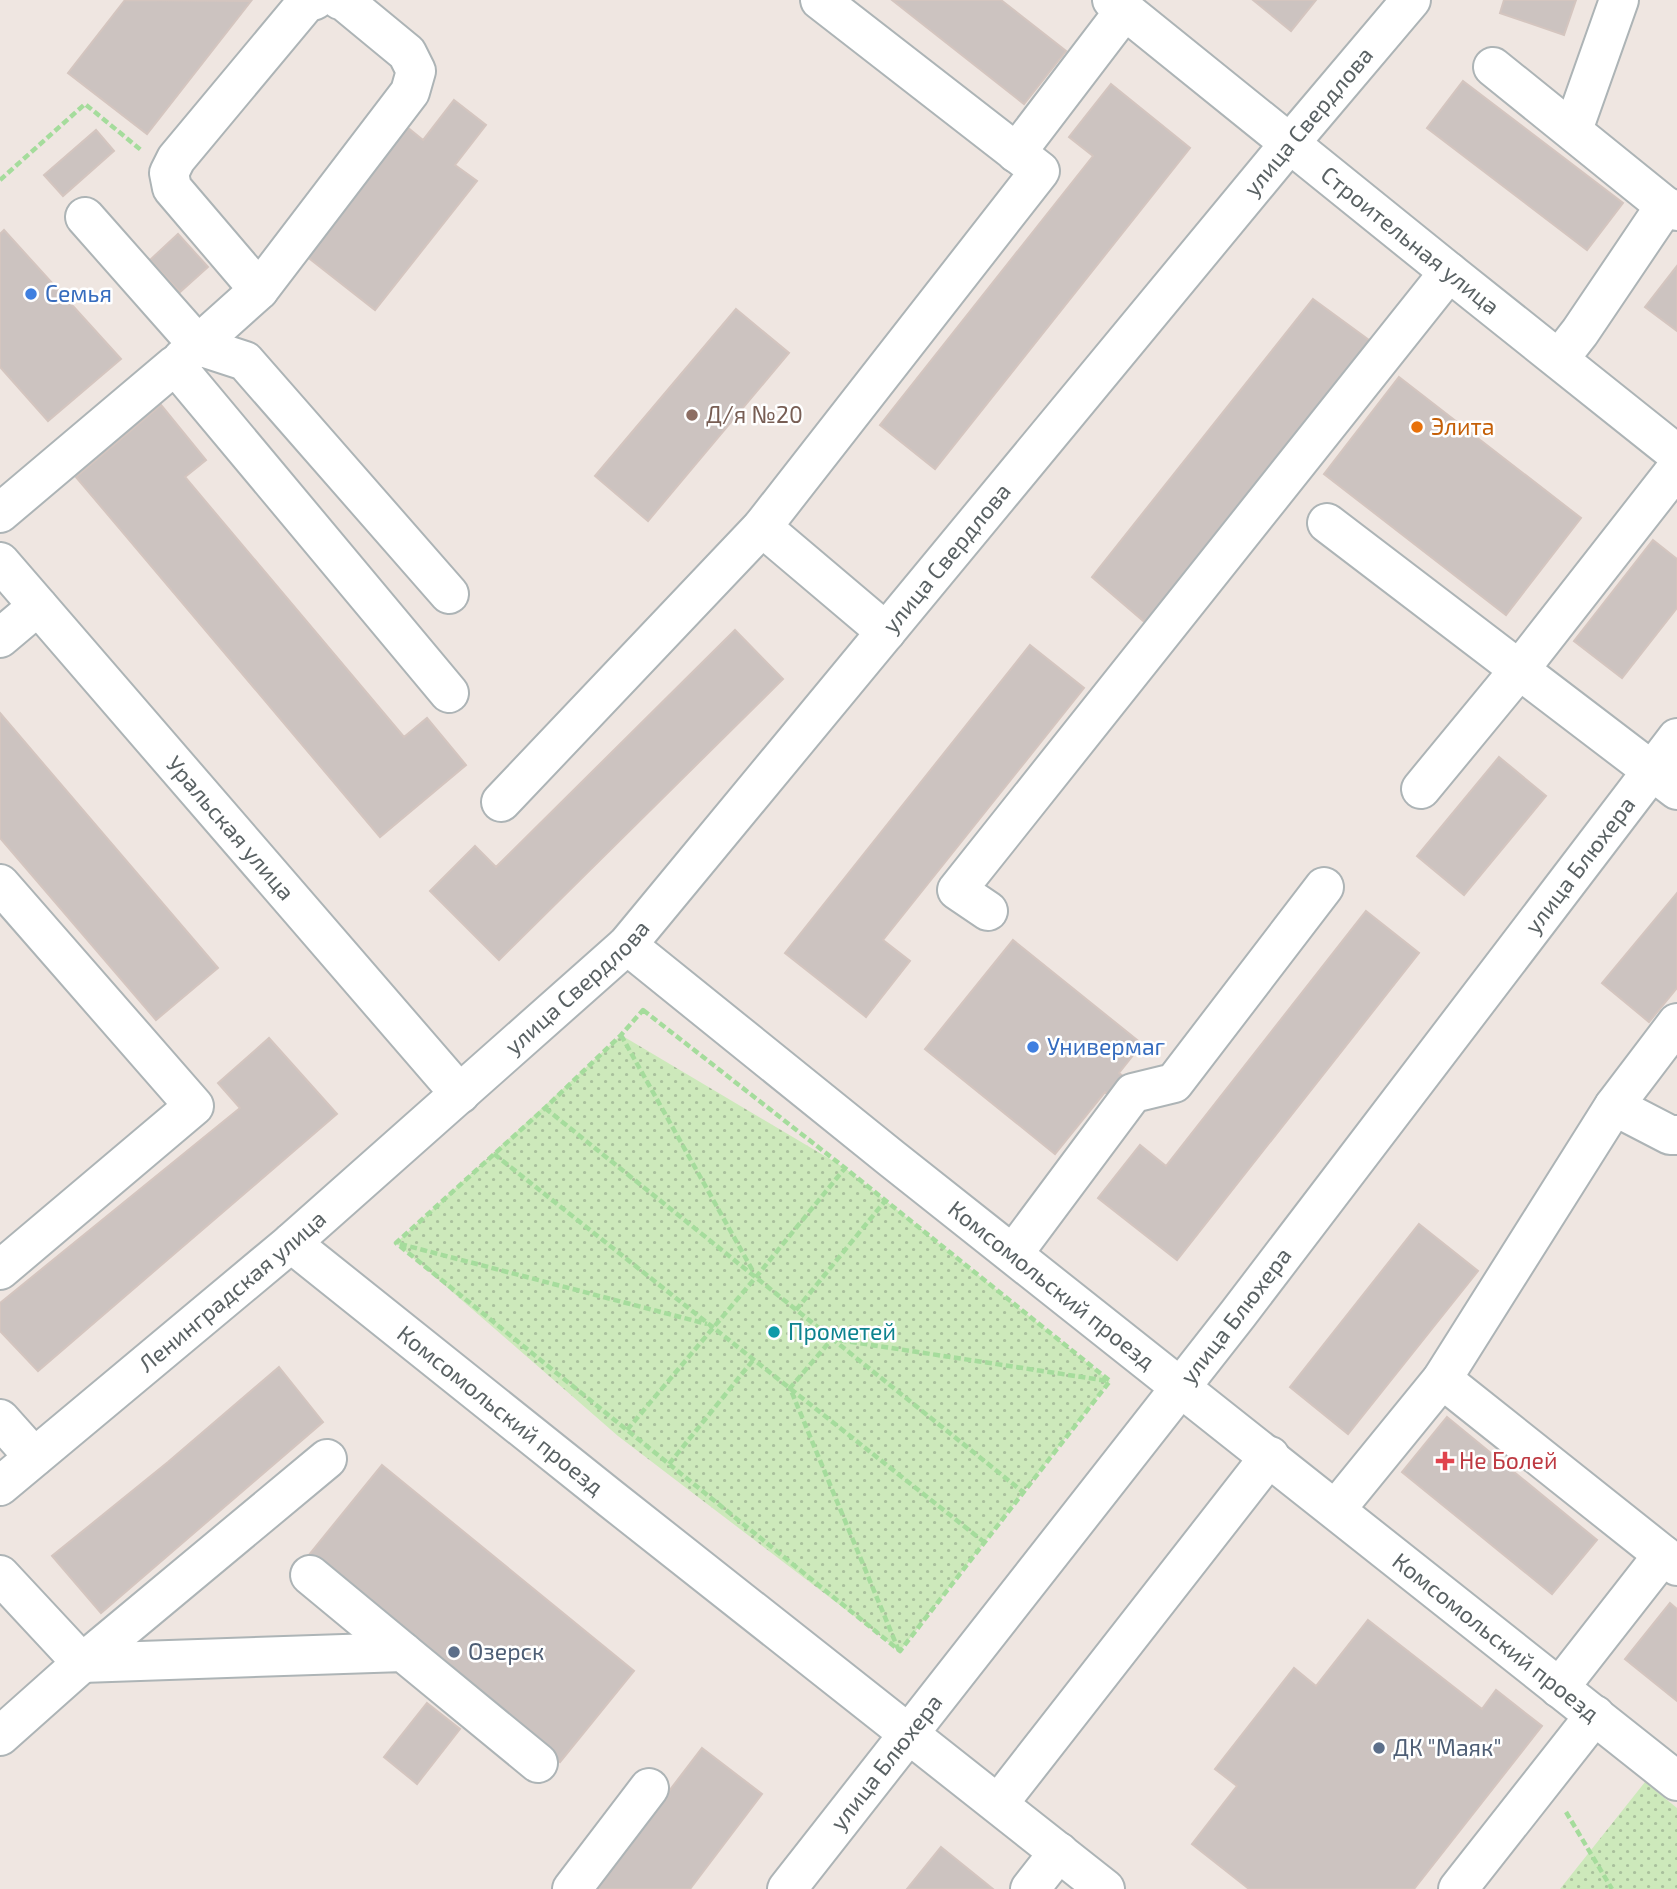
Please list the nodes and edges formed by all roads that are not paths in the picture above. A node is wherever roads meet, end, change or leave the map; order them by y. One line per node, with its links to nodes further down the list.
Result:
1 (315, 0): 14 (street)
2 (340, 0): 14 (street)
3 (820, 0): 10 (street)
4 (1411, 0): 9 (street, улица Свердлова)
5 (1619, 0): 8 (street)
6 (1119, 5): 9 (street, Строительная улица); 10 (street)
7 (1493, 67): 8 (street)
8 (1573, 130): 11 (street)
9 (1290, 143): 13 (street, Строительная улица); 25 (street, улица Свердлова)
10 (1016, 153): 21 (street)
11 (1671, 208): 16 (street)
12 (85, 218): 15 (street)
13 (1449, 272): 16 (street, Строительная улица); 35 (street)
14 (259, 290): 15 (street)
15 (187, 355): 19 (street); 23 (street); 28 (street)
16 (1559, 359): 17 (street, Строительная улица)
17 (1677, 454)
18 (1677, 468): 27 (street)
19 (0, 513)
20 (1327, 523): 27 (street)
21 (762, 527): 25 (street); 32 (street)
22 (0, 562): 24 (street, Уральская улица)
23 (449, 594)
24 (38, 606): 26 (street); 38 (street, Уральская улица)
25 (887, 632): 36 (street, улица Свердлова)
26 (0, 638)
27 (1519, 670): 30 (street); 31 (street)
28 (449, 693)
29 (1677, 738): 30 (street, улица Блюхера)
30 (1664, 780): 45 (street, улица Блюхера)
31 (1421, 789)
32 (500, 802)
33 (0, 884): 43 (street)
34 (1324, 887): 42 (street)
35 (988, 911)
36 (627, 945): 38 (street, улица Свердлова); 42 (street, Комсомольский проезд)
37 (1677, 1023): 39 (street)
38 (460, 1094): 41 (street, Ленинградская улица)
39 (1614, 1106): 40 (street); 44 (street)
40 (1677, 1135)
41 (291, 1243): 48 (street, Ленинградская улица); 59 (street, Комсомольский проезд)
42 (1013, 1254): 45 (street, Комсомольский проезд)
43 (0, 1270)
44 (1442, 1379): 51 (street); 52 (street)
45 (1181, 1386): 47 (street, Комсомольский проезд); 59 (street, улица Блюхера)
46 (0, 1419): 48 (street)
47 (1269, 1456): 51 (street, Комсомольский проезд); 64 (street)
48 (34, 1457): 50 (street, Ленинградская улица)
49 (327, 1459): 56 (street)
50 (0, 1486)
51 (1336, 1509): 57 (street, Комсомольский проезд)
52 (1670, 1560): 57 (street)
53 (310, 1575): 55 (street)
54 (0, 1576): 56 (street)
55 (403, 1652): 56 (street); 61 (street)
56 (82, 1663): 60 (street)
57 (1559, 1688): 58 (street, Комсомольский проезд)
58 (1595, 1715): 62 (street, Комсомольский проезд); 70 (street)
59 (909, 1733): 64 (street, Комсомольский проезд); 67 (street, улица Блюхера)
60 (0, 1736)
61 (538, 1763)
62 (1677, 1781)
63 (649, 1788): 66 (street)
64 (999, 1803): 65 (street, Комсомольский проезд)
65 (1059, 1852): 68 (street); 69 (street, Комсомольский проезд)
66 (572, 1889)
67 (787, 1889)
68 (1031, 1889)
69 (1105, 1889)
70 (1458, 1889)

